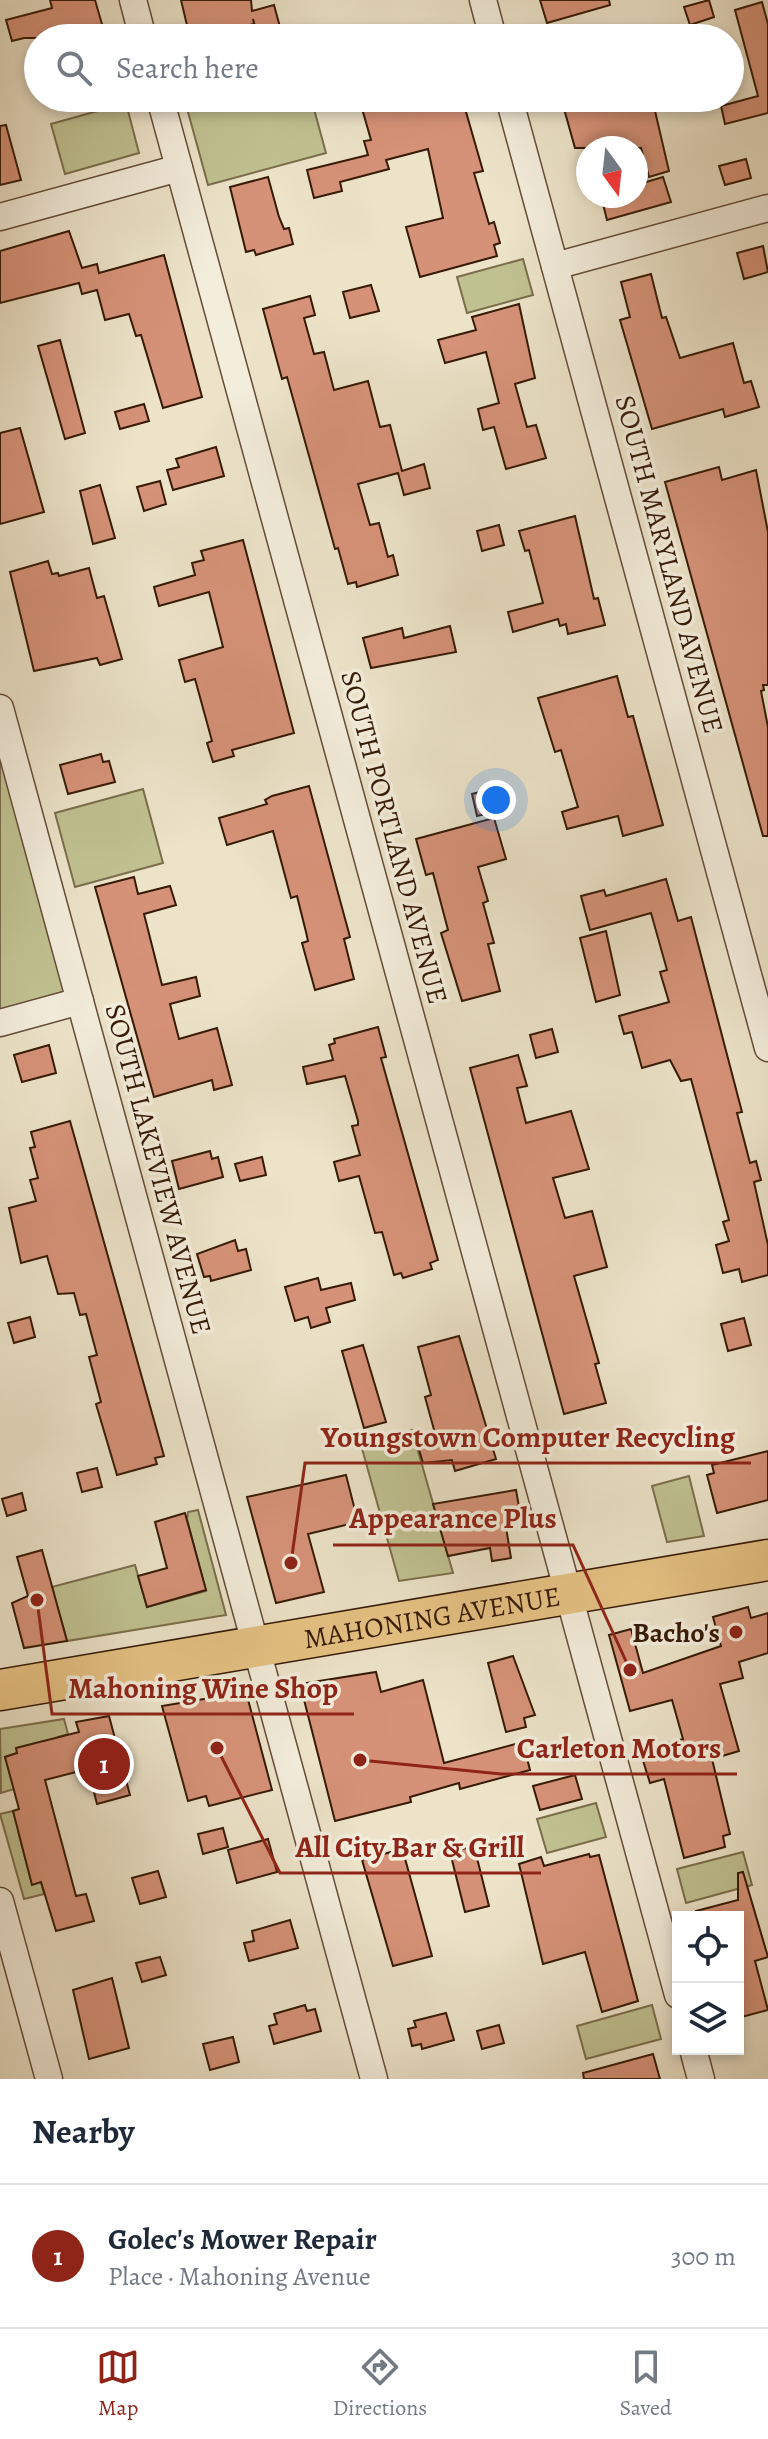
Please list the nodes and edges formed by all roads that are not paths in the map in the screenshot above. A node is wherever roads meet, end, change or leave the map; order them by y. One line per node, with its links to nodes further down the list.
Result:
1 (133, 0): 3 (street)
2 (483, 0): 4 (street)
3 (139, 24)
4 (489, 24)
5 (164, 112): 7 (street, SOUTH PORTLAND AVENUE)
6 (513, 112): 10 (street, SOUTH MARYLAND AVENUE)
7 (179, 168): 9 (street); 16 (street, SOUTH PORTLAND AVENUE)
8 (768, 208): 10 (street)
9 (0, 217)
10 (555, 266): 14 (street, SOUTH MARYLAND AVENUE)
11 (0, 708): 12 (street, SOUTH LAKEVIEW AVENUE)
12 (80, 1001): 13 (street); 17 (street, SOUTH LAKEVIEW AVENUE)
13 (0, 1023)
14 (768, 1048)
15 (768, 1560): 16 (main road, MAHONING AVENUE)
16 (569, 1594): 17 (main road, MAHONING AVENUE); 20 (street, SOUTH PORTLAND AVENUE)
17 (257, 1646): 18 (main road, MAHONING AVENUE); 23 (street, SOUTH LAKEVIEW AVENUE)
18 (0, 1690)
19 (0, 1901): 22 (street)
20 (675, 1983)
21 (695, 2055): 24 (street)
22 (49, 2079)
23 (374, 2079)
24 (701, 2079)

